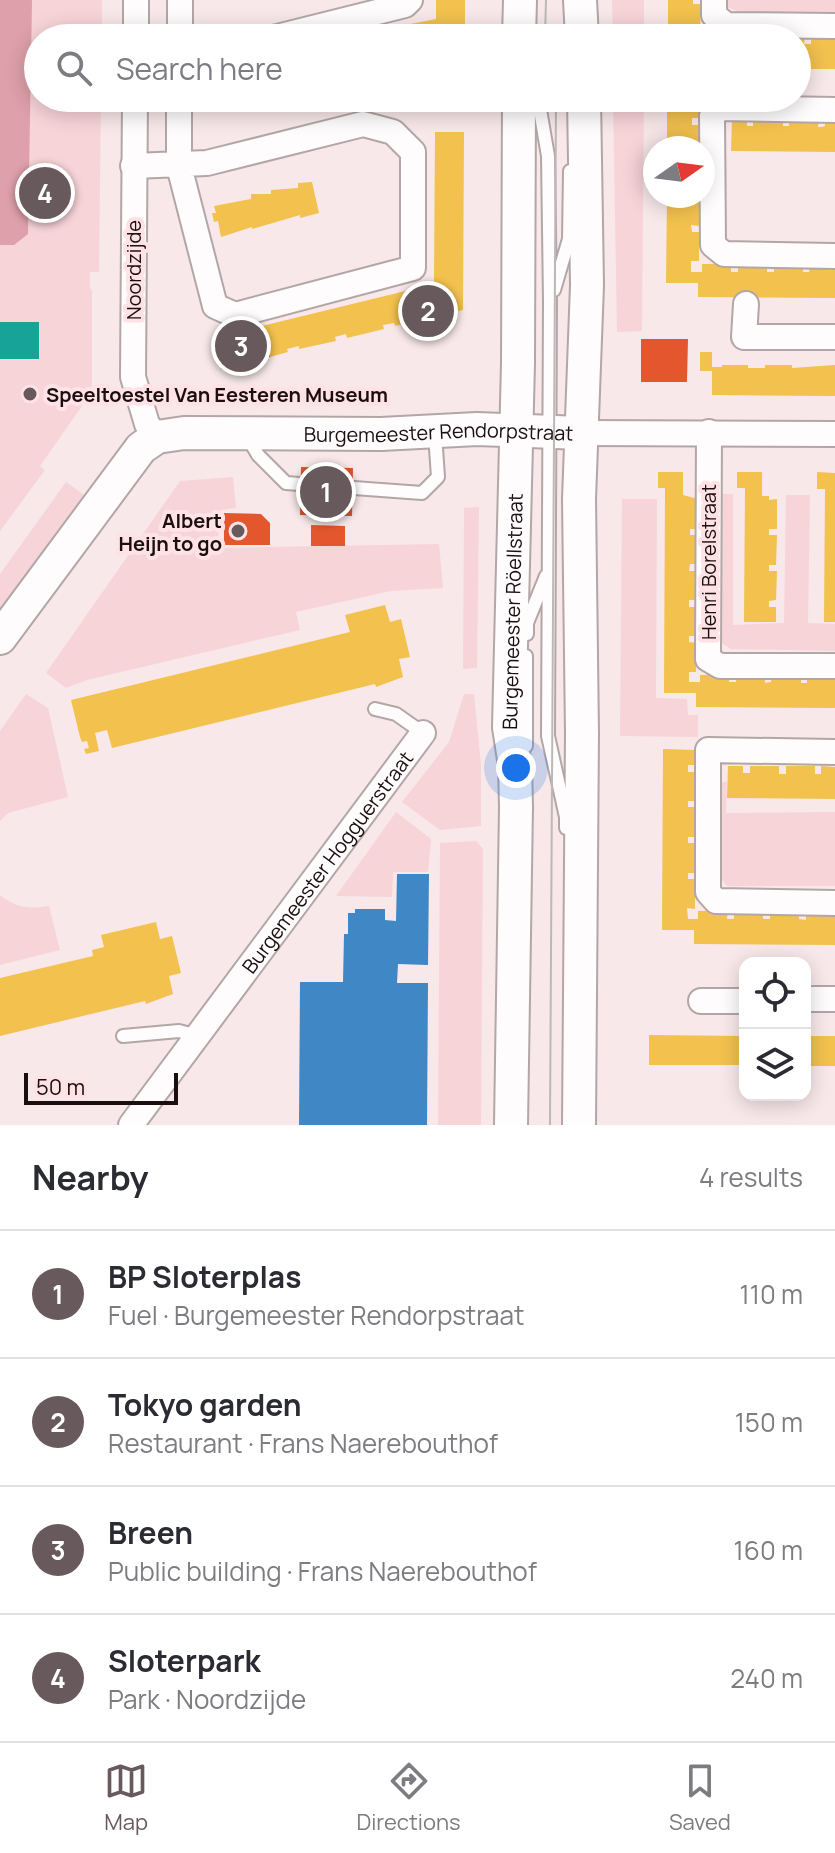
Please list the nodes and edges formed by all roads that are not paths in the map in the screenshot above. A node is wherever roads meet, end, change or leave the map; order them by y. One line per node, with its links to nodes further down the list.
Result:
1 (136, 0): 9 (street)
2 (180, 0): 10 (street)
3 (410, 0): 11 (street)
4 (520, 0): 12 (main road)
5 (533, 0): 13 (lane)
6 (571, 0): 14 (lane)
7 (580, 0): 15 (main road)
8 (714, 0): 16 (street)
9 (136, 24)
10 (180, 24)
11 (329, 24)
12 (519, 24)
13 (532, 24)
14 (570, 24)
15 (581, 24)
16 (725, 24)
17 (811, 26): 18 (street)
18 (835, 26)
19 (811, 110): 20 (street)
20 (835, 110)
21 (135, 112): 28 (street, Noordzijde)
22 (179, 112): 29 (street)
23 (519, 112): 35 (main road, Burgemeester Röellstraat)
24 (540, 112): 31 (lane, Burgemeester Röellstraat)
25 (584, 112): 39 (main road)
26 (716, 112): 30 (street)
27 (570, 161): 31 (lane, Burgemeester Röellstraat)
28 (133, 166): 29 (street); 41 (street, Noordzijde)
29 (179, 166): 29 (street)
30 (835, 256)
31 (550, 301): 38 (lane, Burgemeester Röellstraat)
32 (746, 304): 33 (street)
33 (835, 337)
34 (435, 430): 35 (main road, Burgemeester Rendorpstraat); 36 (main road, Burgemeester Rendorpstraat); 36 (lane)
35 (516, 431): 38 (main road, Burgemeester Rendorpstraat); 57 (main road, Burgemeester Röellstraat)
36 (245, 432): 41 (main road, Burgemeester Rendorpstraat)
37 (709, 432): 39 (street, Burgemeester Rendorpstraat); 40 (street, Burgemeester Rendorpstraat); 44 (street, Henri Borelstraat)
38 (549, 433): 39 (main road, Burgemeester Rendorpstraat); 42 (lane, Burgemeester Röellstraat)
39 (582, 433): 59 (main road)
40 (835, 434)
41 (149, 442): 43 (main road)
42 (548, 574): 48 (lane, Burgemeester Röellstraat); 58 (lane, Burgemeester Röellstraat)
43 (0, 638)
44 (835, 666)
45 (375, 709): 46 (lane, Burgemeester Hogguerstraat)
46 (423, 733): 55 (street, Burgemeester Hogguerstraat)
47 (835, 752): 49 (street)
48 (566, 848)
49 (835, 903)
50 (811, 999): 51 (street)
51 (835, 999)
52 (701, 1001): 53 (street)
53 (739, 1001)
54 (123, 1036): 55 (lane)
55 (198, 1036): 56 (street, Burgemeester Hogguerstraat)
56 (131, 1125)
57 (511, 1125)
58 (524, 1125)
59 (579, 1125)

